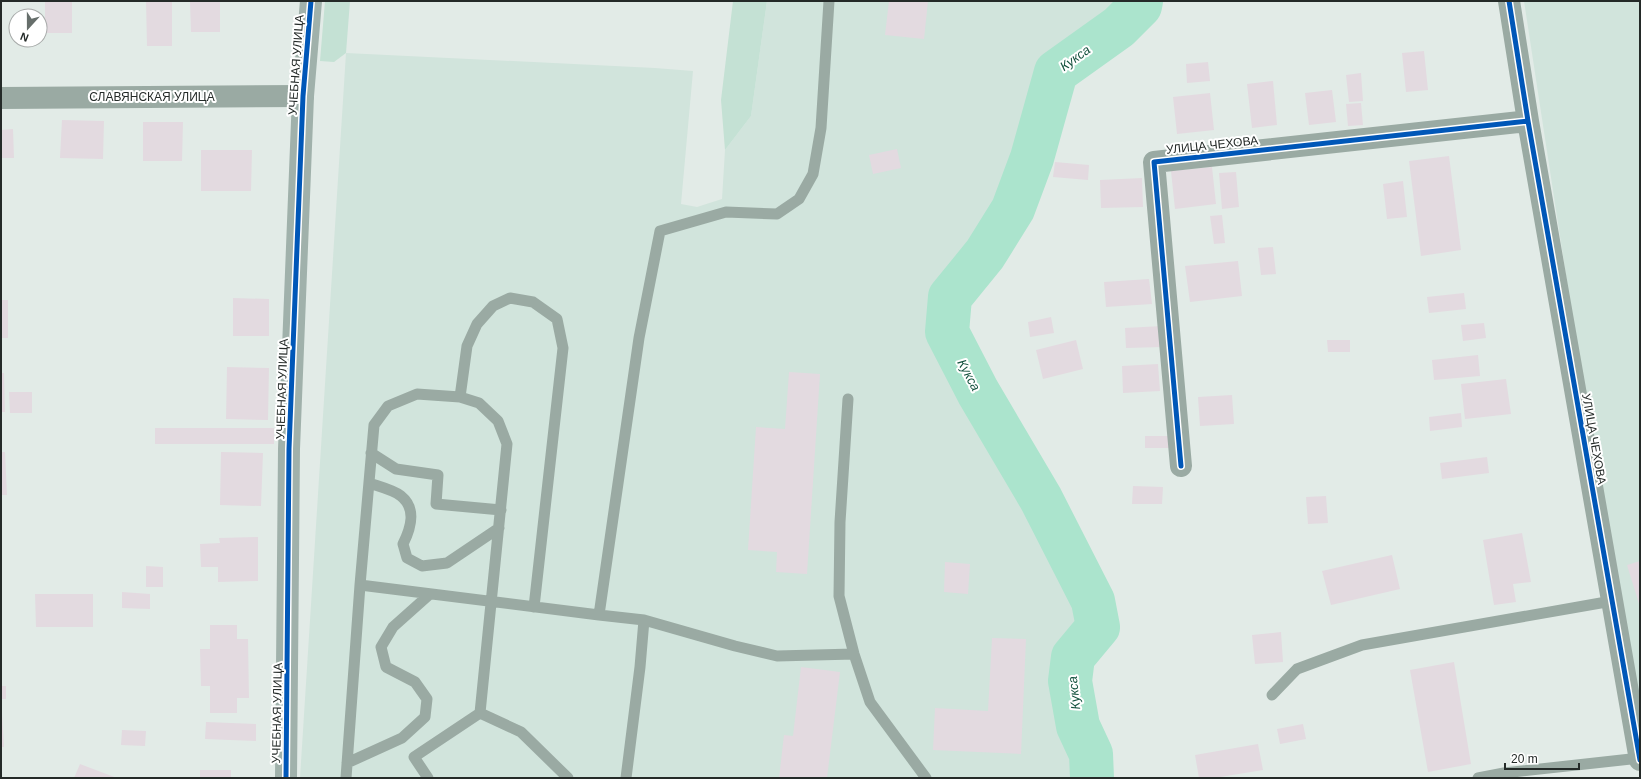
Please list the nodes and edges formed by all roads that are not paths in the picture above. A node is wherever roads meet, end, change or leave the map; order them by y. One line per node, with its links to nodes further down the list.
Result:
1 (310, 1): 4 (street, УЧЕБНАЯ УЛИЦА)
2 (829, 1): 19 (lane)
3 (1509, 1): 6 (street, УЛИЦА ЧЕХОВА)
4 (303, 96): 5 (street, СЛАВЯНСКАЯ УЛИЦА); 26 (street, УЧЕБНАЯ УЛИЦА)
5 (1, 98)
6 (1528, 122): 10 (street, УЛИЦА ЧЕХОВА); 16 (street, УЛИЦА ЧЕХОВА)
7 (460, 397): 9 (lane); 12 (lane); 18 (lane)
8 (848, 399): 21 (lane)
9 (371, 453): 11 (lane); 12 (lane)
10 (1181, 466)
11 (369, 483): 13 (lane); 14 (lane)
12 (500, 510): 13 (lane)
13 (499, 528): 17 (lane)
14 (360, 585): 15 (lane); 25 (lane)
15 (430, 594): 17 (lane); 25 (lane)
16 (1612, 601): 22 (lane); 24 (street, УЛИЦА ЧЕХОВА)
17 (492, 602): 18 (lane); 23 (lane)
18 (534, 607): 19 (lane)
19 (599, 615): 20 (lane)
20 (644, 620): 21 (lane); 30 (lane)
21 (854, 654): 31 (lane)
22 (1272, 694)
23 (480, 713): 28 (lane); 29 (lane)
24 (1640, 759): 32 (lane)
25 (347, 763): 27 (lane)
26 (286, 778)
27 (346, 778)
28 (428, 778)
29 (568, 778)
30 (626, 778)
31 (926, 778)
32 (1478, 778)

